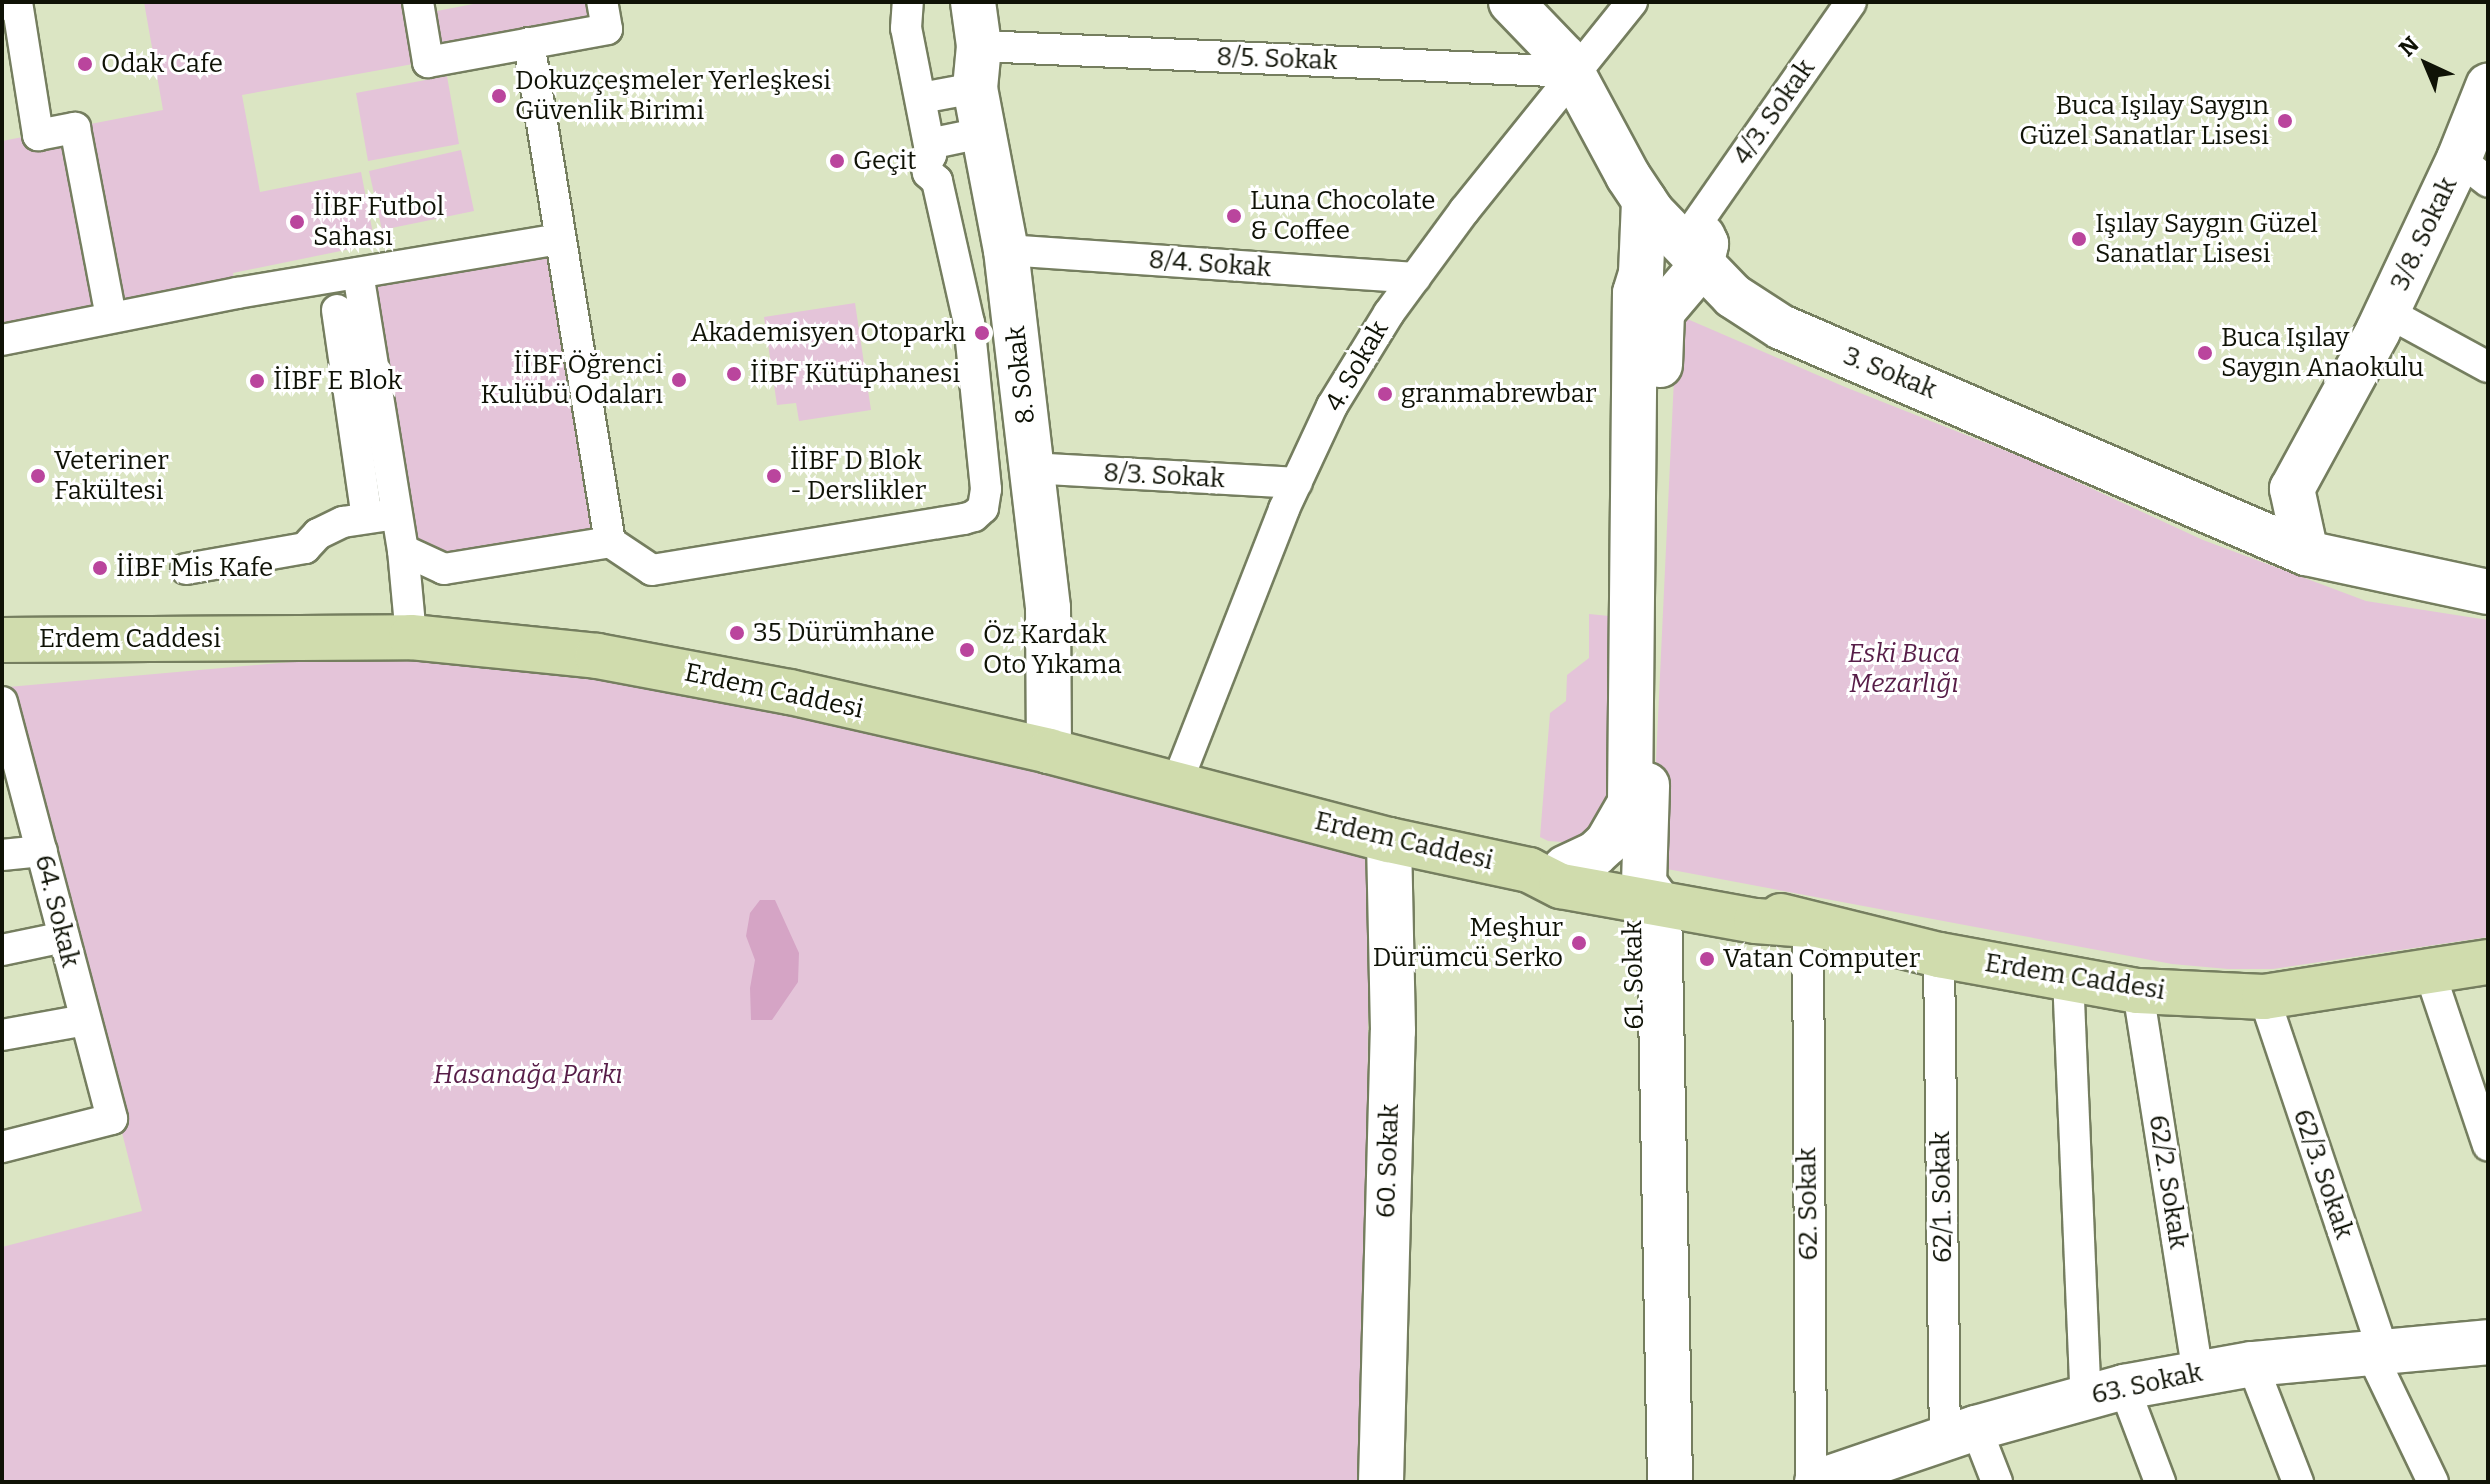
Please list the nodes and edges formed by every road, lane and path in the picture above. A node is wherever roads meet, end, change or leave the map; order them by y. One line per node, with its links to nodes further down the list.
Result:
1 (418, 2): 9 (street)
2 (602, 2): 9 (street)
3 (908, 2): 13 (street)
4 (973, 2): 10 (main road, 8. Sokak)
5 (1511, 2): 11 (main road, 3. Sokak)
6 (1632, 2): 11 (street, 4. Sokak)
7 (1851, 2): 18 (street, 4/3. Sokak)
8 (2, 5): 26 (street)
9 (529, 43): 19 (street)
10 (977, 67): 11 (street, 8/5. Sokak); 13 (street, 8/5. Sokak); 14 (main road, 8. Sokak)
11 (1574, 72): 17 (main road, 3. Sokak); 18 (main road, 3. Sokak); 23 (street, 4. Sokak)
12 (2488, 86): 16 (main road, 3/8. Sokak)
13 (921, 98): 15 (street)
14 (981, 133): 15 (street); 20 (main road, 8. Sokak)
15 (933, 160): 32 (street)
16 (2473, 170): 25 (main road, 3/8. Sokak)
17 (1644, 200): 21 (main road, 3. Sokak); 45 (main road)
18 (1697, 223): 21 (main road); 34 (main road, 3. Sokak)
19 (560, 239): 22 (street); 32 (street)
20 (1006, 250): 23 (street, 8/4. Sokak); 29 (main road, 8. Sokak)
21 (1701, 266): 34 (main road, 3. Sokak); 46 (main road)
22 (358, 273): 26 (street); 31 (street)
23 (1415, 278): 30 (street, 4. Sokak)
24 (337, 310): 31 (street)
25 (2387, 312): 28 (street); 34 (main road, 3/8. Sokak)
26 (111, 317): 27 (street)
27 (2, 340)
28 (2488, 367)
29 (1031, 468): 30 (street, 8/3. Sokak); 40 (main road, 8. Sokak)
30 (1297, 483): 41 (street, 4. Sokak)
31 (382, 516): 33 (street); 35 (street)
32 (610, 542): 33 (street)
33 (403, 550): 37 (street)
34 (2306, 553): 36 (main road, 3. Sokak)
35 (186, 569)
36 (2488, 592)
37 (411, 637): 38 (main road, Erdem Caddesi); 40 (main road, Erdem Caddesi)
38 (2, 640)
39 (2, 702): 43 (street, 64. Sokak)
40 (1049, 751): 41 (main road, Erdem Caddesi)
41 (1176, 785): 42 (main road, Erdem Caddesi)
42 (1389, 840): 45 (main road, Erdem Caddesi); 67 (main road, 60. Sokak)
43 (42, 851): 44 (street); 48 (street, 64. Sokak)
44 (2, 855)
45 (1547, 869): 46 (main road, Erdem Caddesi)
46 (1645, 895): 47 (main road, Erdem Caddesi); 68 (main road, 61. Sokak); 69 (main road, 61. Sokak)
47 (1808, 925): 50 (main road, Erdem Caddesi); 70 (street, 62. Sokak)
48 (64, 937): 49 (street); 56 (street, 64. Sokak)
49 (2, 950)
50 (1939, 955): 53 (main road, Erdem Caddesi); 65 (street, 62/1. Sokak)
51 (2488, 962): 52 (main road, Erdem Caddesi)
52 (2430, 973): 55 (main road, Erdem Caddesi); 58 (street)
53 (2068, 976): 54 (main road, Erdem Caddesi); 64 (street)
54 (2138, 991): 55 (main road, Erdem Caddesi); 63 (street, 62/2. Sokak)
55 (2264, 997): 61 (street, 62/3. Sokak)
56 (85, 1020): 57 (street); 59 (street, 64. Sokak)
57 (2, 1035)
58 (2488, 1145)
59 (2, 1147)
60 (2488, 1342): 61 (main road, 63. Sokak)
61 (2377, 1351): 62 (main road, 63. Sokak); 75 (street, 62/3. Sokak)
62 (2252, 1364): 63 (main road, 63. Sokak); 74 (street)
63 (2198, 1372): 64 (main road, 63. Sokak)
64 (2105, 1392): 65 (main road, 63. Sokak); 73 (street)
65 (1960, 1433): 66 (main road, 63. Sokak); 72 (street)
66 (1866, 1474): 71 (main road, 63. Sokak)
67 (1381, 1482)
68 (1646, 1482)
69 (1670, 1482)
70 (1811, 1482)
71 (1817, 1482)
72 (1997, 1482)
73 (2160, 1482)
74 (2298, 1482)
75 (2433, 1482)

